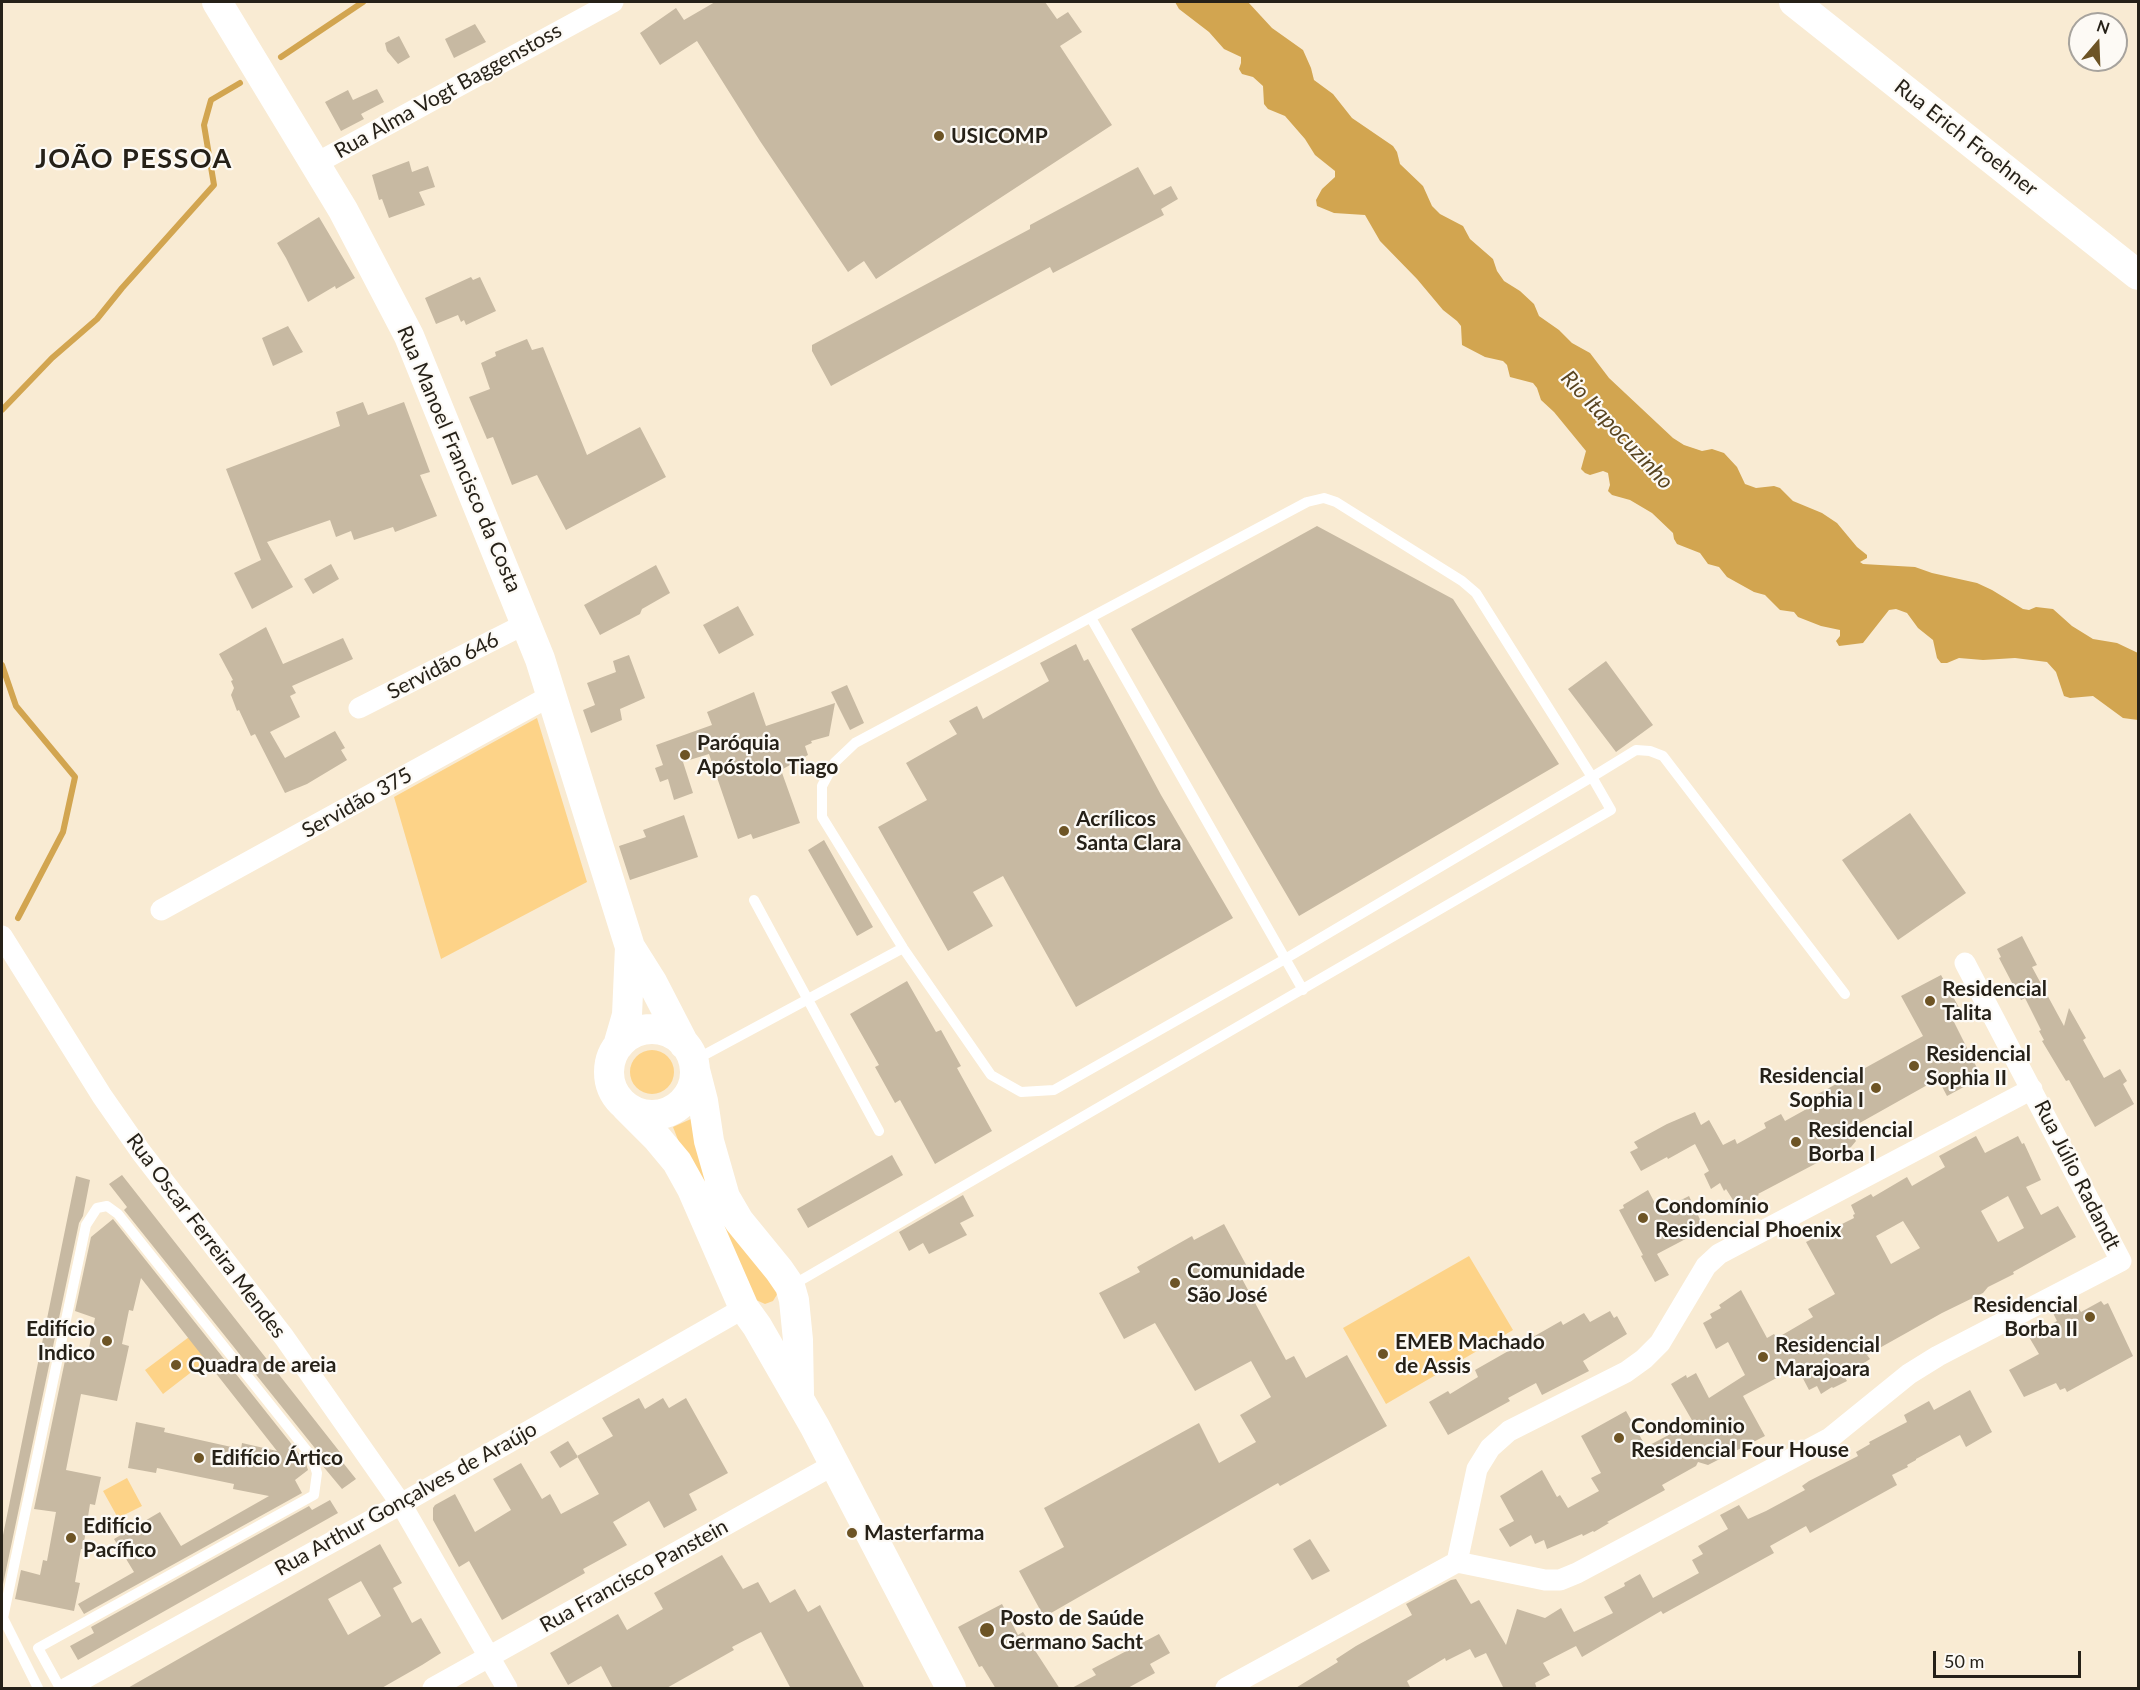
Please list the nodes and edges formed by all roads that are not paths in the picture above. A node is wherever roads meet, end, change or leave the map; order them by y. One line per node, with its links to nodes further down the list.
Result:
1 (217, 2): 4 (main road, Rua Manoel Francisco da Costa)
2 (613, 2): 4 (street, Rua Alma Vogt Baggenstoss)
3 (1794, 2): 5 (main road, Rua Erich Froehner)
4 (315, 164): 7 (main road, Rua Manoel Francisco da Costa)
5 (2139, 275)
6 (1091, 618): 10 (lane); 15 (lane); 16 (lane)
7 (527, 623): 8 (main road, Rua Manoel Francisco da Costa); 9 (street, Servidão 646)
8 (552, 695): 12 (street, Servidão 375); 14 (main road, Rua Manoel Francisco da Costa)
9 (359, 708)
10 (1592, 777): 16 (lane); 18 (lane); 19 (lane)
11 (754, 900): 20 (lane)
12 (161, 910)
13 (2, 936): 30 (street, Rua Oscar Ferreira Mendes)
14 (630, 947): 21 (main road, Rua Manoel Francisco da Costa); 22 (main road, Rua Manoel Francisco da Costa)
15 (903, 948): 16 (lane); 20 (lane)
16 (1285, 958): 18 (lane)
17 (1965, 963): 23 (street, Rua Júlio Radandt)
18 (1303, 990): 26 (lane)
19 (1845, 994)
20 (807, 1000): 22 (lane); 25 (lane)
21 (618, 1046): 22 (main road); 24 (main road)
22 (691, 1058): 24 (main road); 26 (main road, Rua Manoel Francisco da Costa)
23 (2032, 1089): 31 (street); 31 (street, Rua Júlio Radandt)
24 (626, 1107): 27 (main road)
25 (879, 1131)
26 (792, 1299): 27 (main road); 28 (main road)
27 (751, 1317): 28 (main road); 30 (street, Rua Arthur Gonçalves de Araújo)
28 (799, 1398): 29 (main road)
29 (835, 1464): 32 (street, Rua Francisco Panstein); 38 (main road)
30 (401, 1504): 32 (street, Rua Oscar Ferreira Mendes); 35 (street, Rua Arthur Gonçalves de Araújo)
31 (1457, 1562): 39 (street)
32 (488, 1657): 36 (street, Rua Francisco Panstein); 37 (street, Rua Oscar Ferreira Mendes)
33 (38, 1689): 34 (lane)
34 (60, 1689)
35 (67, 1689)
36 (433, 1689)
37 (507, 1689)
38 (951, 1689)
39 (1226, 1689)

